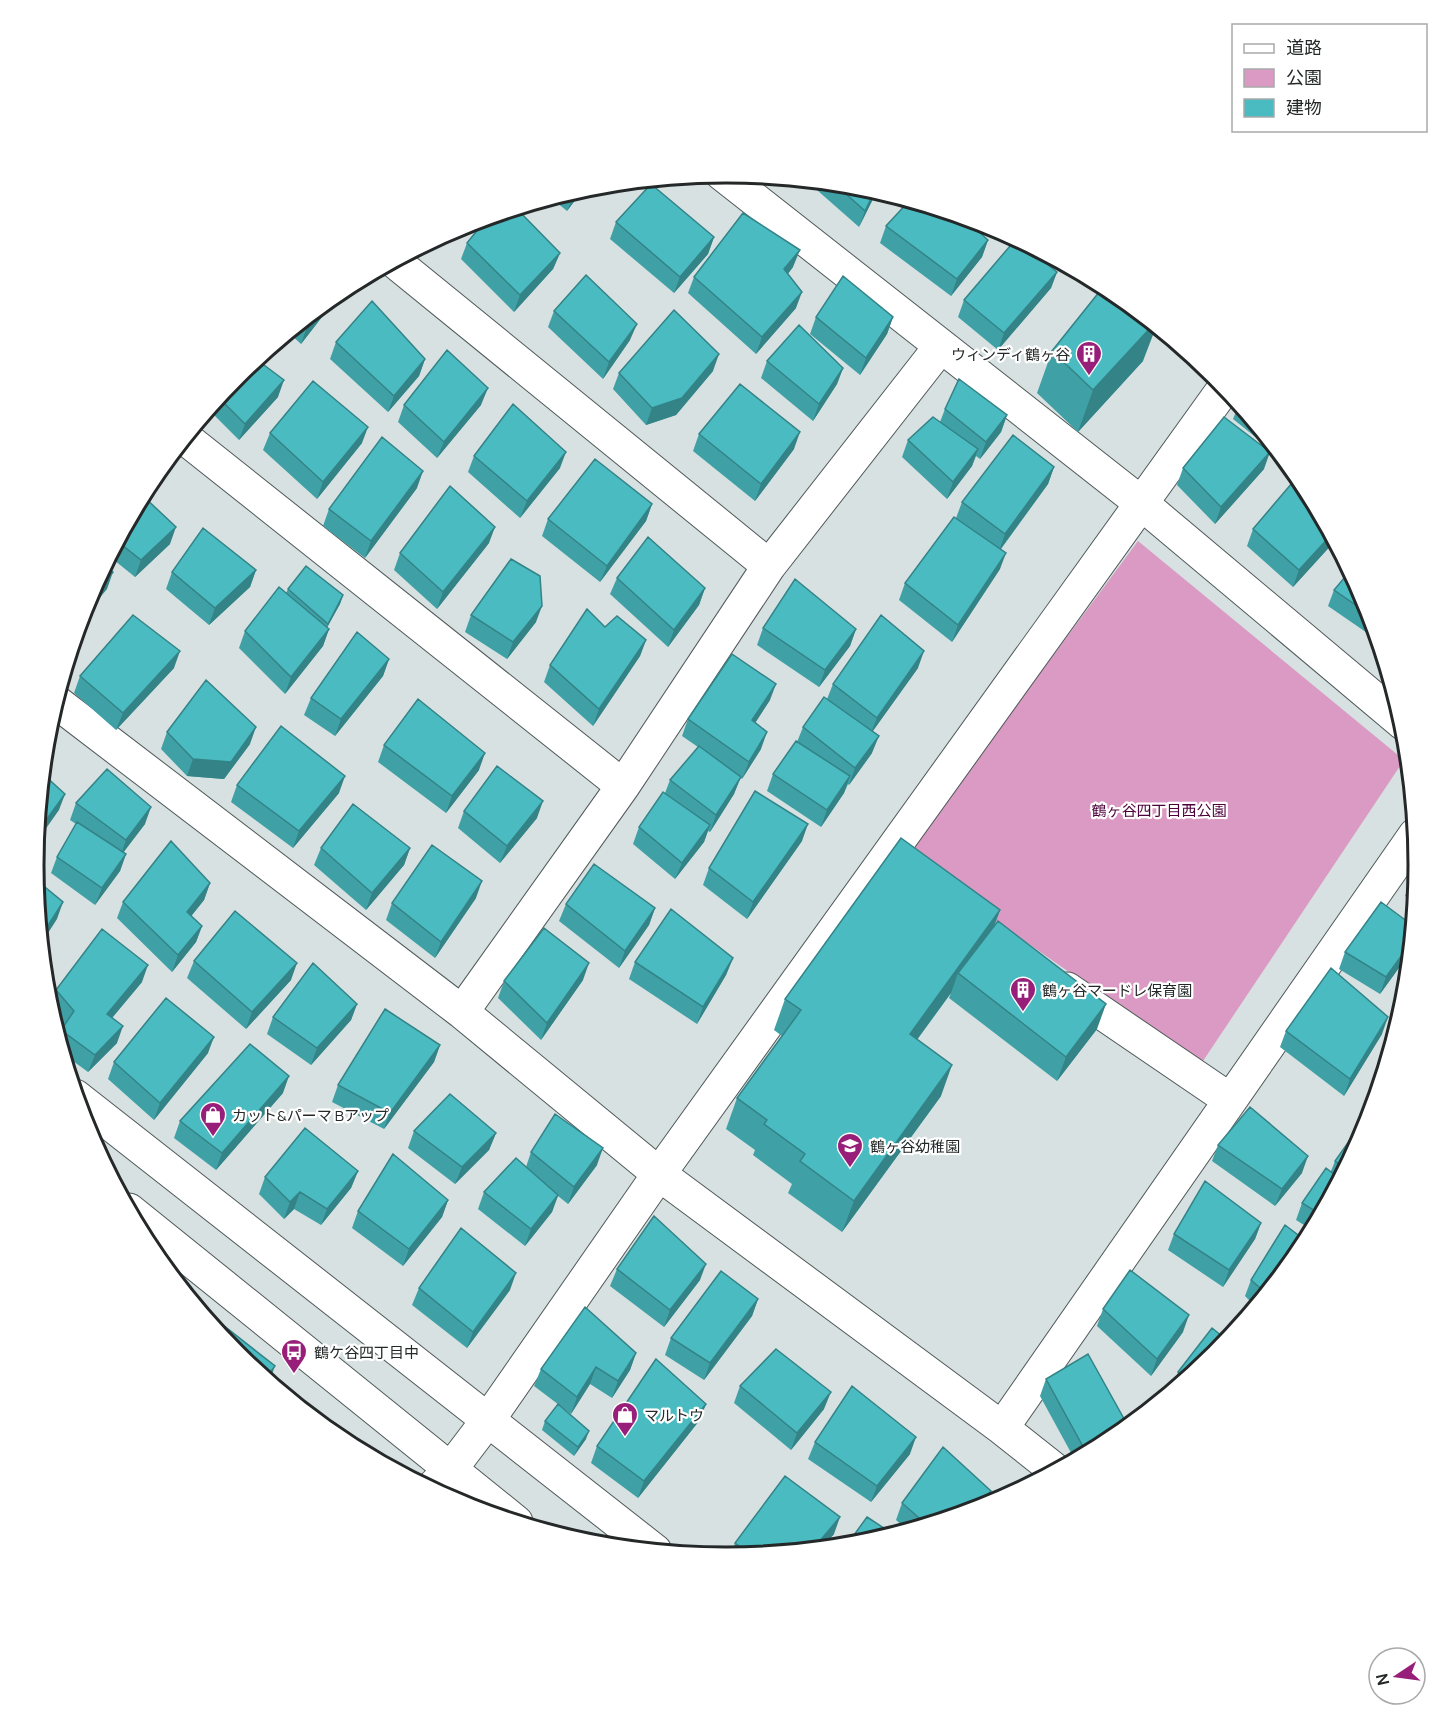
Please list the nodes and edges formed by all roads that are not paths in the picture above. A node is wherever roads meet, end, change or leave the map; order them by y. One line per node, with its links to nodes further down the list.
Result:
1 (734, 183): 3 (street)
2 (400, 266): 7 (street)
3 (941, 346): 6 (street); 7 (street)
4 (1219, 395): 6 (street)
5 (190, 442): 10 (street)
6 (1141, 503): 9 (street); 12 (street)
7 (769, 566): 10 (street)
8 (63, 707): 15 (street)
9 (1390, 713)
10 (623, 786): 15 (street)
11 (1407, 846): 16 (street)
12 (881, 864): 13 (street); 18 (street)
13 (910, 884)
14 (1046, 975): 16 (street)
15 (462, 1012): 18 (street)
16 (1230, 1100): 21 (street)
17 (88, 1106): 20 (street)
18 (659, 1174): 20 (street); 21 (street)
19 (147, 1225): 23 (street)
20 (488, 1420): 23 (street); 25 (street)
21 (1002, 1428): 22 (street)
22 (1049, 1465)
23 (440, 1480): 24 (street)
24 (472, 1498)
25 (643, 1542)

